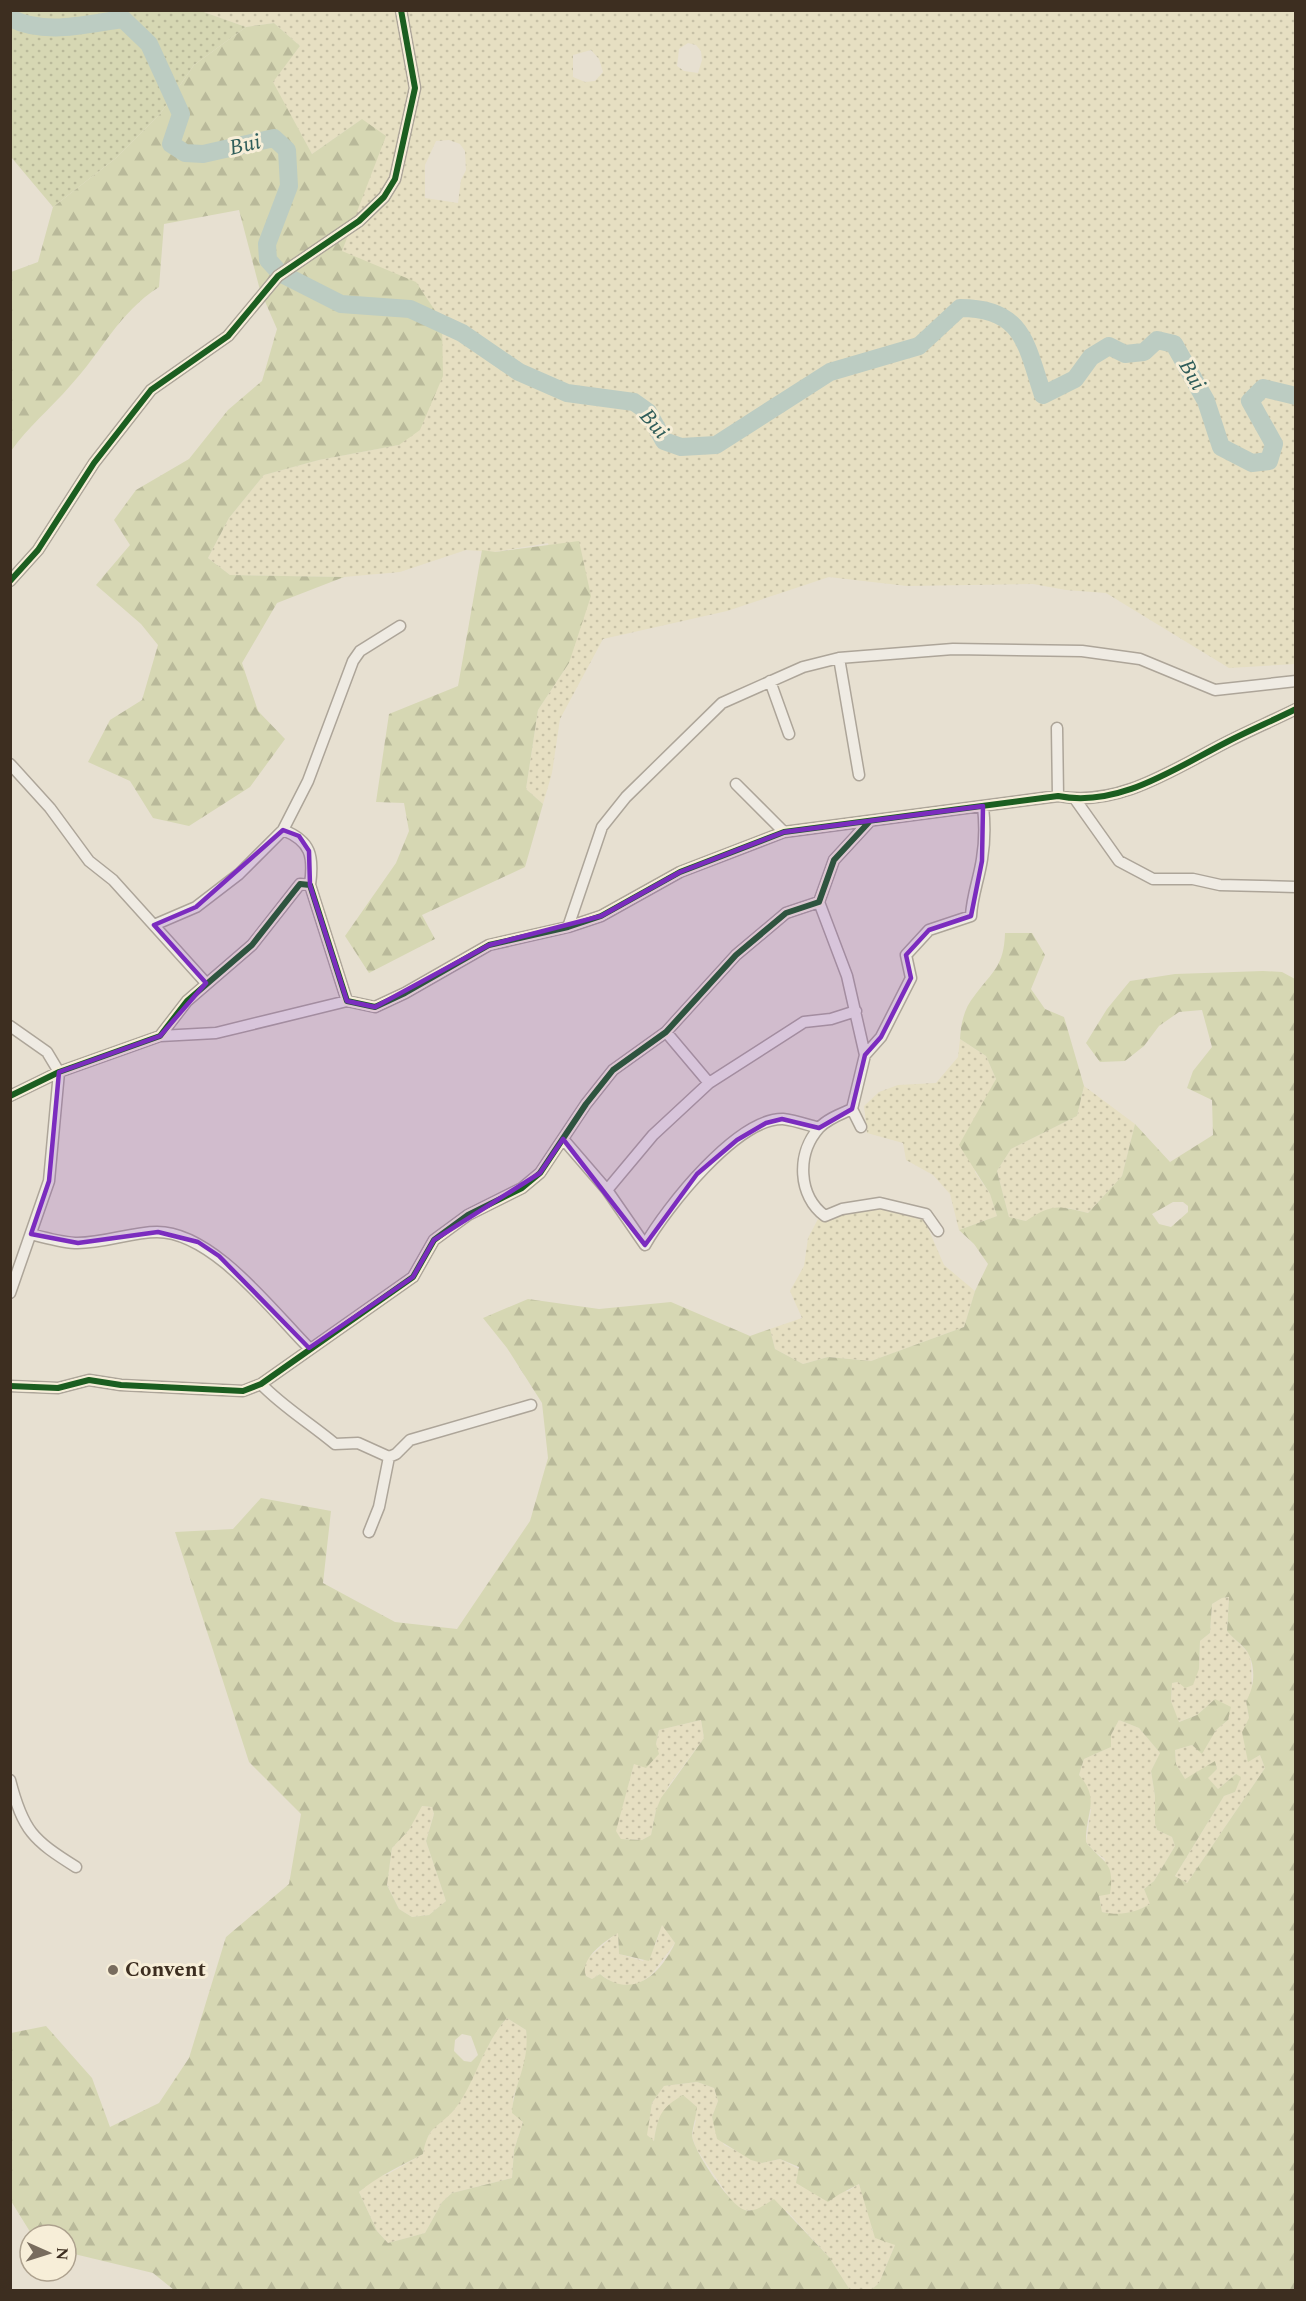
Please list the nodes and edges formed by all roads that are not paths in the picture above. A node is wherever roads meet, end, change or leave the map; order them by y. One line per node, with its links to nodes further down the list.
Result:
1 (401, 10): 2 (street)
2 (10, 581)
3 (400, 626): 17 (street)
4 (839, 658): 5 (street); 6 (street); 11 (street)
5 (770, 681): 9 (street); 23 (street)
6 (1296, 681)
7 (1296, 709): 14 (street)
8 (1057, 728): 13 (street)
9 (789, 734)
10 (10, 764): 22 (street)
11 (859, 775)
12 (736, 784): 18 (street)
13 (1058, 796): 14 (street); 15 (street)
14 (1075, 799): 20 (street)
15 (983, 806): 16 (street); 30 (street)
16 (870, 821): 18 (street); 21 (street)
17 (283, 830): 19 (street); 22 (street)
18 (784, 832): 23 (street)
19 (310, 885): 24 (street); 25 (street)
20 (1296, 887)
21 (819, 902): 26 (street); 28 (street)
22 (154, 925): 24 (street)
23 (568, 927): 25 (street)
24 (206, 983): 29 (street)
25 (347, 1000): 29 (street)
26 (856, 1011): 30 (street); 32 (street)
27 (10, 1026): 31 (street)
28 (666, 1032): 32 (street); 37 (street)
29 (160, 1036): 31 (street)
30 (865, 1055): 34 (street)
31 (59, 1072): 33 (street); 40 (street)
32 (709, 1083): 38 (street)
33 (10, 1096)
34 (852, 1109): 35 (street); 36 (street)
35 (861, 1127)
36 (819, 1128): 38 (street); 39 (street)
37 (562, 1138): 38 (street); 42 (street)
38 (607, 1190)
39 (938, 1231)
40 (31, 1234): 41 (street); 42 (street)
41 (10, 1293)
42 (309, 1348): 43 (street)
43 (261, 1384): 44 (street); 46 (street)
44 (10, 1386)
45 (531, 1405): 46 (street)
46 (389, 1456): 47 (street)
47 (369, 1532)
48 (10, 1780): 49 (street)
49 (76, 1867)

